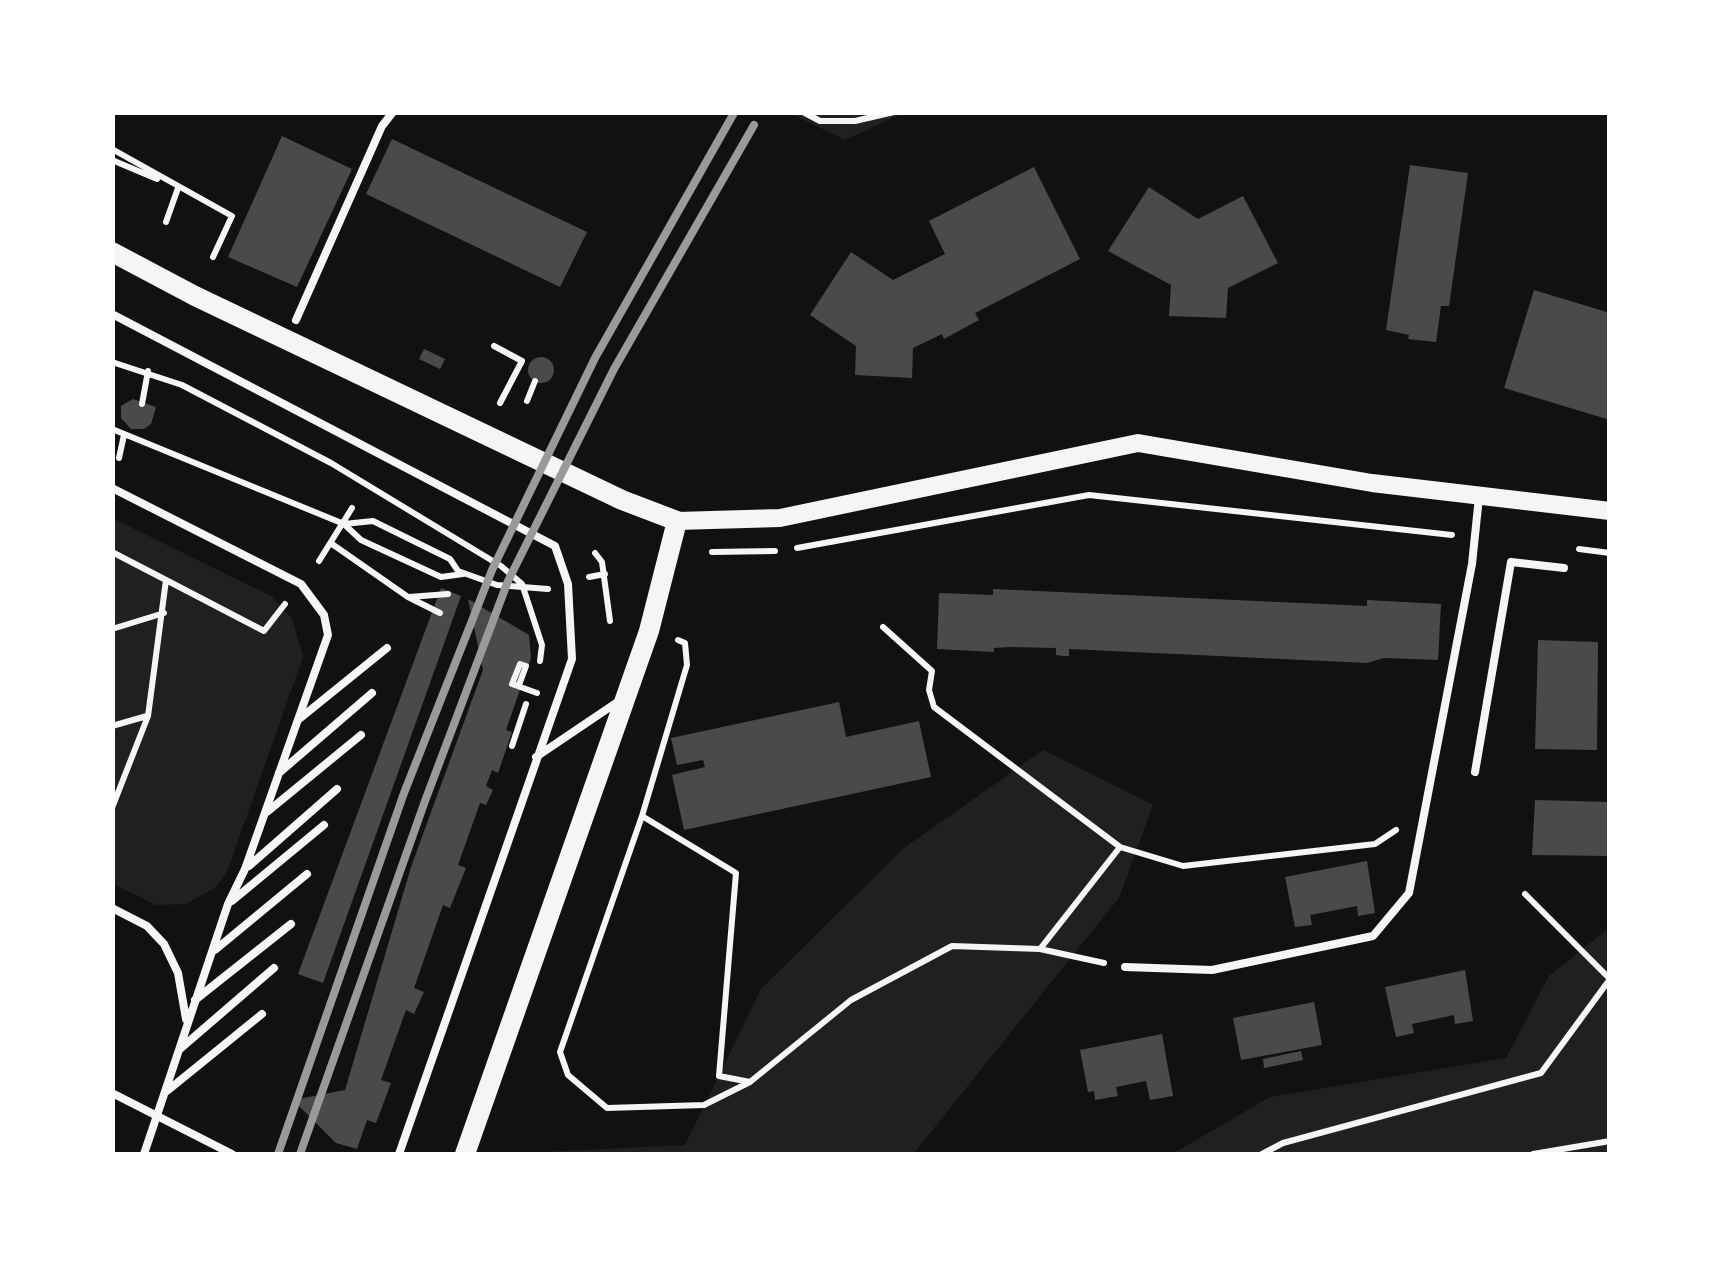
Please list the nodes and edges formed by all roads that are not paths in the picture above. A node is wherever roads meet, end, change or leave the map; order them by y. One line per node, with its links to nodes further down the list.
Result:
1 (393, 112): 4 (lane)
2 (112, 252): 8 (main road)
3 (112, 314): 15 (lane)
4 (296, 320)
5 (112, 488): 13 (lane)
6 (1479, 497): 7 (street); 8 (street); 27 (lane)
7 (1610, 511)
8 (677, 521): 12 (main road)
9 (1564, 568): 16 (lane)
10 (387, 648): 13 (lane)
11 (372, 693): 17 (lane)
12 (623, 699): 15 (lane); 38 (main road)
13 (294, 723): 17 (lane)
14 (361, 735): 19 (lane)
15 (536, 757): 37 (lane)
16 (1475, 772)
17 (279, 774): 19 (lane)
18 (337, 788): 21 (lane)
19 (264, 814): 21 (lane)
20 (324, 826): 23 (lane)
21 (245, 869): 23 (lane)
22 (307, 874): 26 (lane)
23 (228, 904): 26 (lane)
24 (112, 908): 31 (lane)
25 (291, 924): 29 (lane)
26 (212, 953): 29 (lane)
27 (1124, 967)
28 (274, 968): 32 (lane)
29 (195, 1000): 31 (lane)
30 (262, 1014): 33 (lane)
31 (186, 1024): 32 (lane)
32 (180, 1049): 33 (lane)
33 (167, 1091): 35 (lane)
34 (112, 1093): 36 (lane)
35 (144, 1154)
36 (232, 1154)
37 (399, 1154)
38 (465, 1154)

